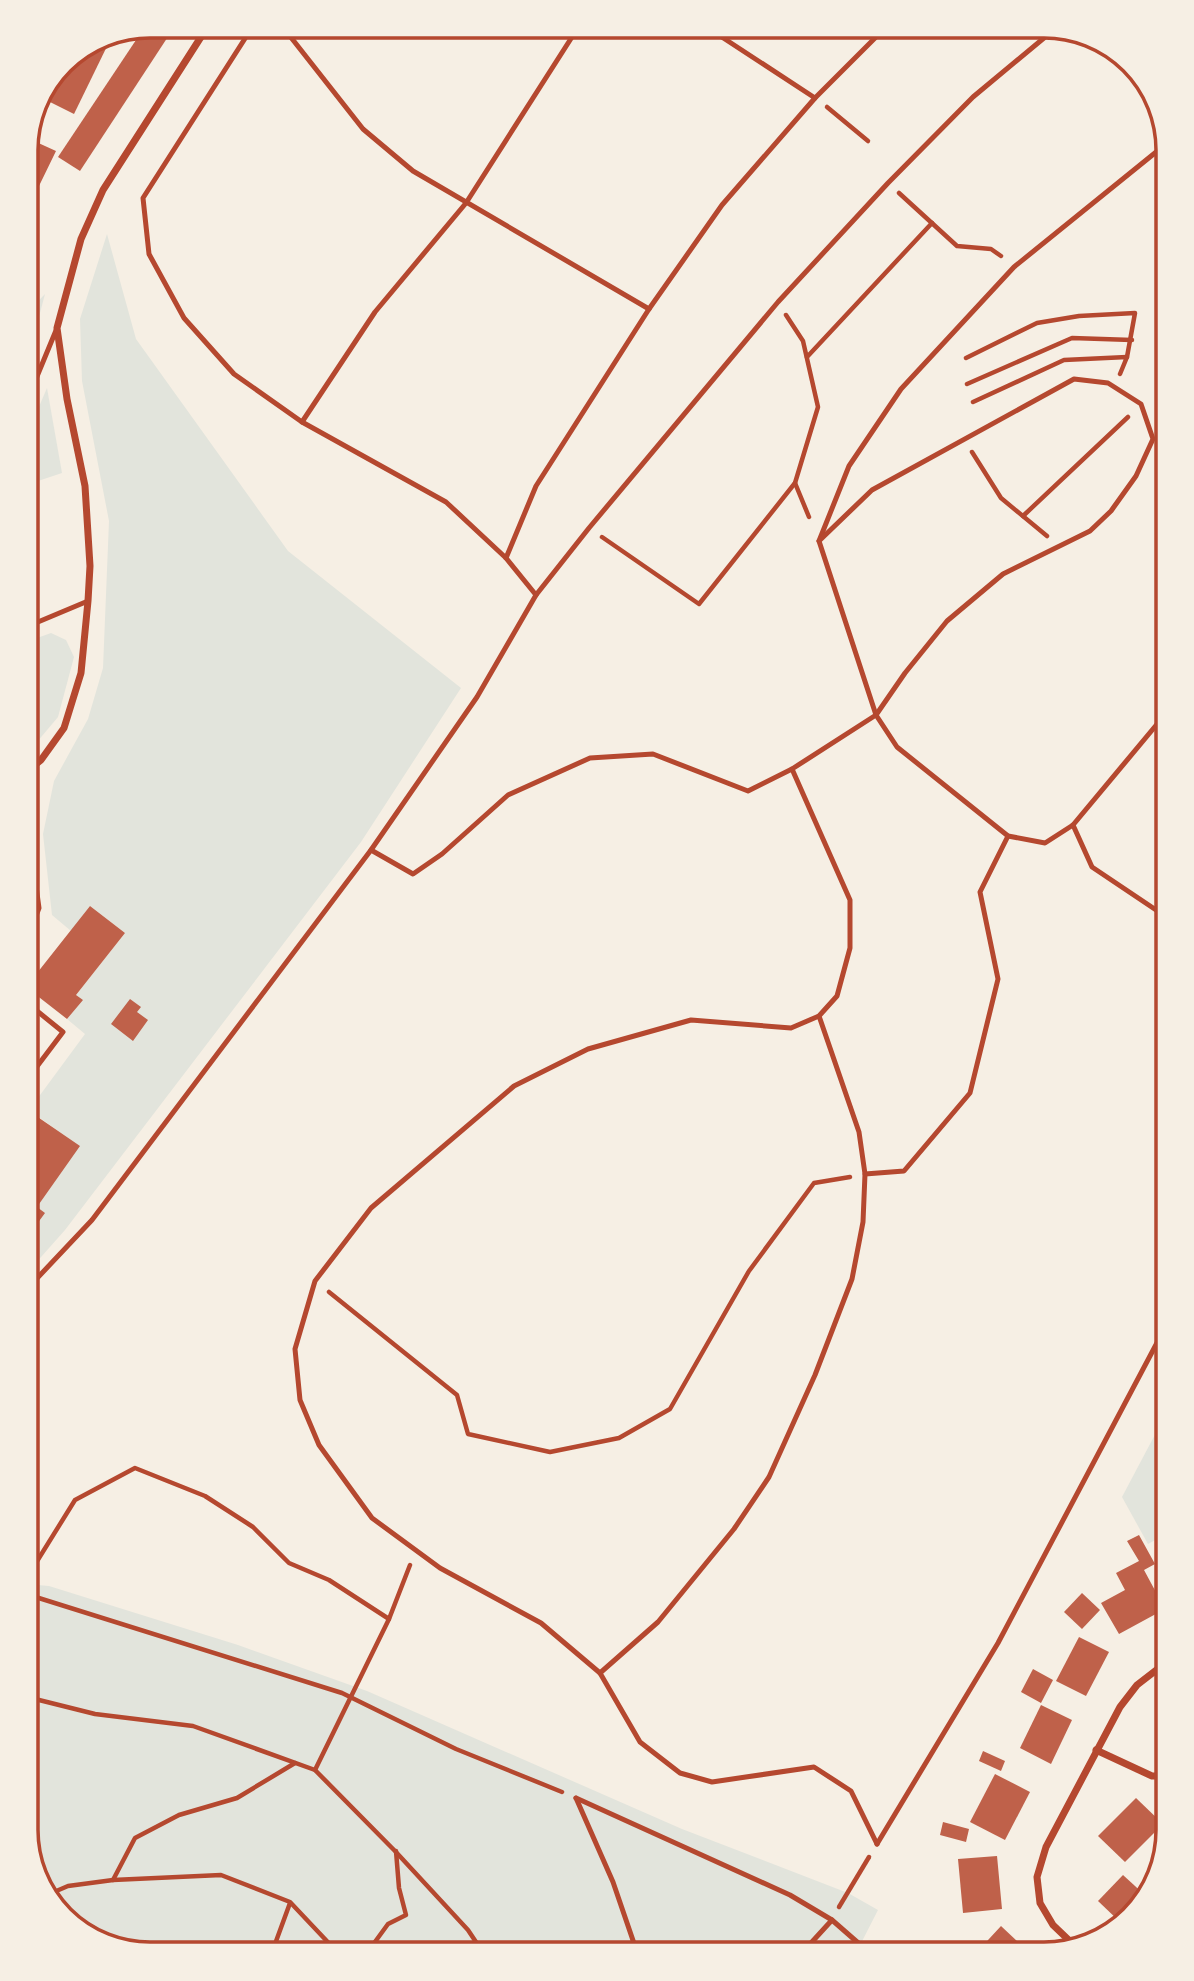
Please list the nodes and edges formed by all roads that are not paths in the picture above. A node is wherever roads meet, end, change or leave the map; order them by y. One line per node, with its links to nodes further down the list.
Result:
1 (200, 38): 12 (street)
2 (245, 38): 14 (lane)
3 (292, 38): 10 (lane)
4 (571, 38): 10 (lane)
5 (724, 39): 8 (lane)
6 (875, 39): 8 (lane)
7 (1043, 39): 17 (lane)
8 (816, 99): 11 (lane)
9 (1156, 152): 15 (lane)
10 (466, 203): 11 (lane); 14 (lane)
11 (649, 309): 16 (lane)
12 (57, 328): 13 (lane); 18 (street)
13 (39, 372)
14 (302, 422): 16 (lane)
15 (819, 541): 20 (lane); 20 (lane)
16 (506, 558): 17 (lane)
17 (537, 595): 26 (lane)
18 (88, 601): 19 (lane); 22 (street)
19 (39, 622)
20 (876, 715): 23 (lane); 25 (lane)
21 (1156, 725): 24 (lane)
22 (39, 762)
23 (792, 769): 26 (lane); 29 (lane)
24 (1073, 825): 25 (lane); 27 (lane)
25 (1008, 836): 31 (lane)
26 (371, 850): 32 (lane)
27 (1156, 910)
28 (38, 1012): 30 (lane)
29 (819, 1016): 31 (lane); 35 (lane)
30 (38, 1065)
31 (865, 1174): 35 (lane)
32 (38, 1277)
33 (1156, 1345): 35 (lane)
34 (1156, 1670): 36 (street)
35 (600, 1673)
36 (1096, 1750): 37 (street); 39 (street)
37 (1156, 1776)
38 (832, 1920): 40 (lane); 41 (lane); 42 (lane)
39 (1069, 1940)
40 (634, 1942)
41 (812, 1942)
42 (857, 1942)

